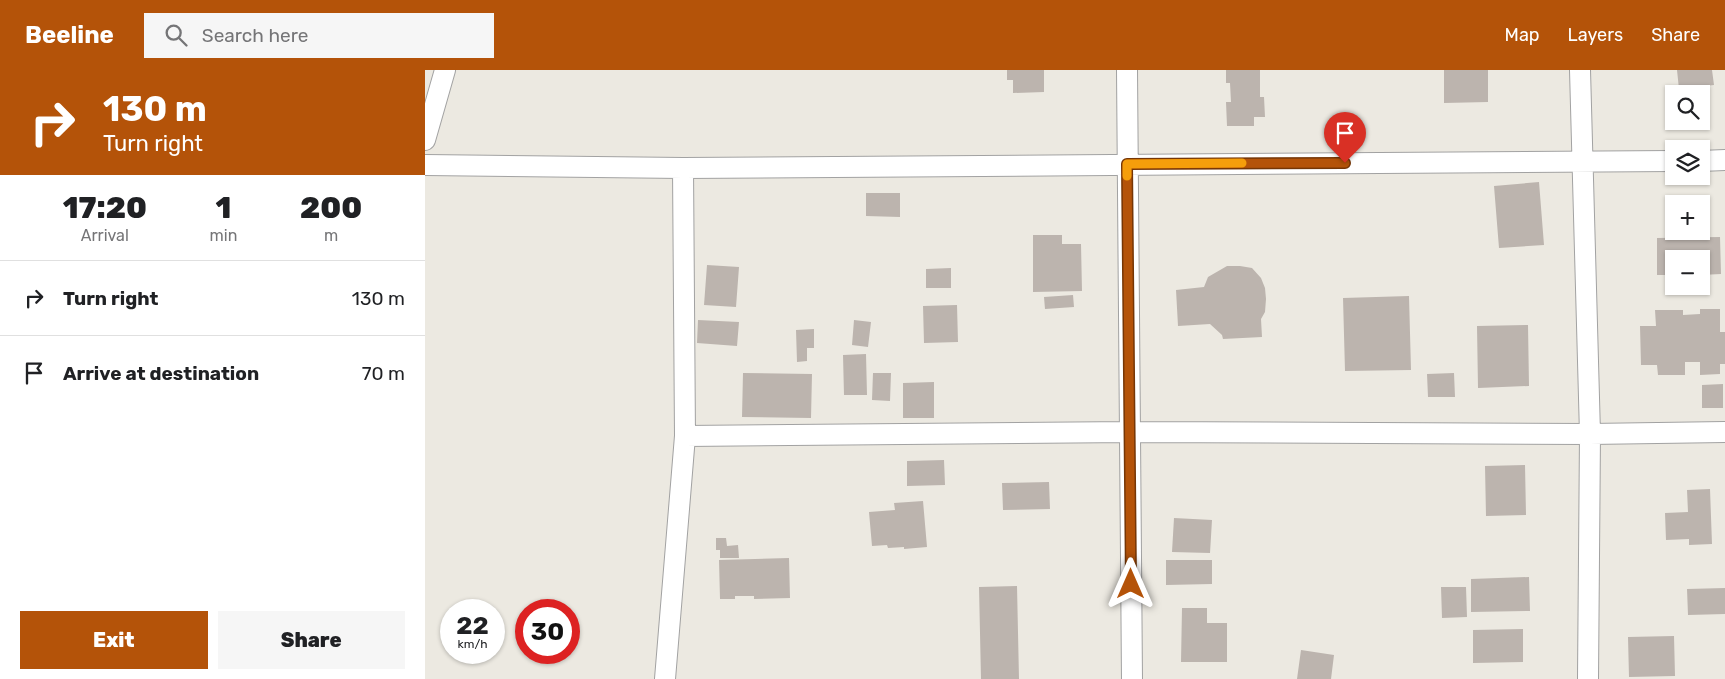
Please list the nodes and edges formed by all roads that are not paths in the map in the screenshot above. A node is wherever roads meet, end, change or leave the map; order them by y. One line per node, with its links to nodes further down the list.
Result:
1 (445, 70): 4 (street)
2 (1127, 70): 10 (street)
3 (1580, 70): 8 (street)
4 (425, 140)
5 (1710, 160): 6 (street)
6 (1725, 160)
7 (1665, 161): 8 (street)
8 (1583, 162): 10 (street); 14 (street)
9 (425, 164): 11 (street)
10 (1127, 164): 11 (street); 12 (street)
11 (683, 168): 15 (street)
12 (1130, 432): 14 (street); 15 (street); 17 (street)
13 (1725, 432): 14 (street)
14 (1590, 434): 18 (street)
15 (685, 436): 16 (street)
16 (665, 679)
17 (1131, 679)
18 (1588, 679)

